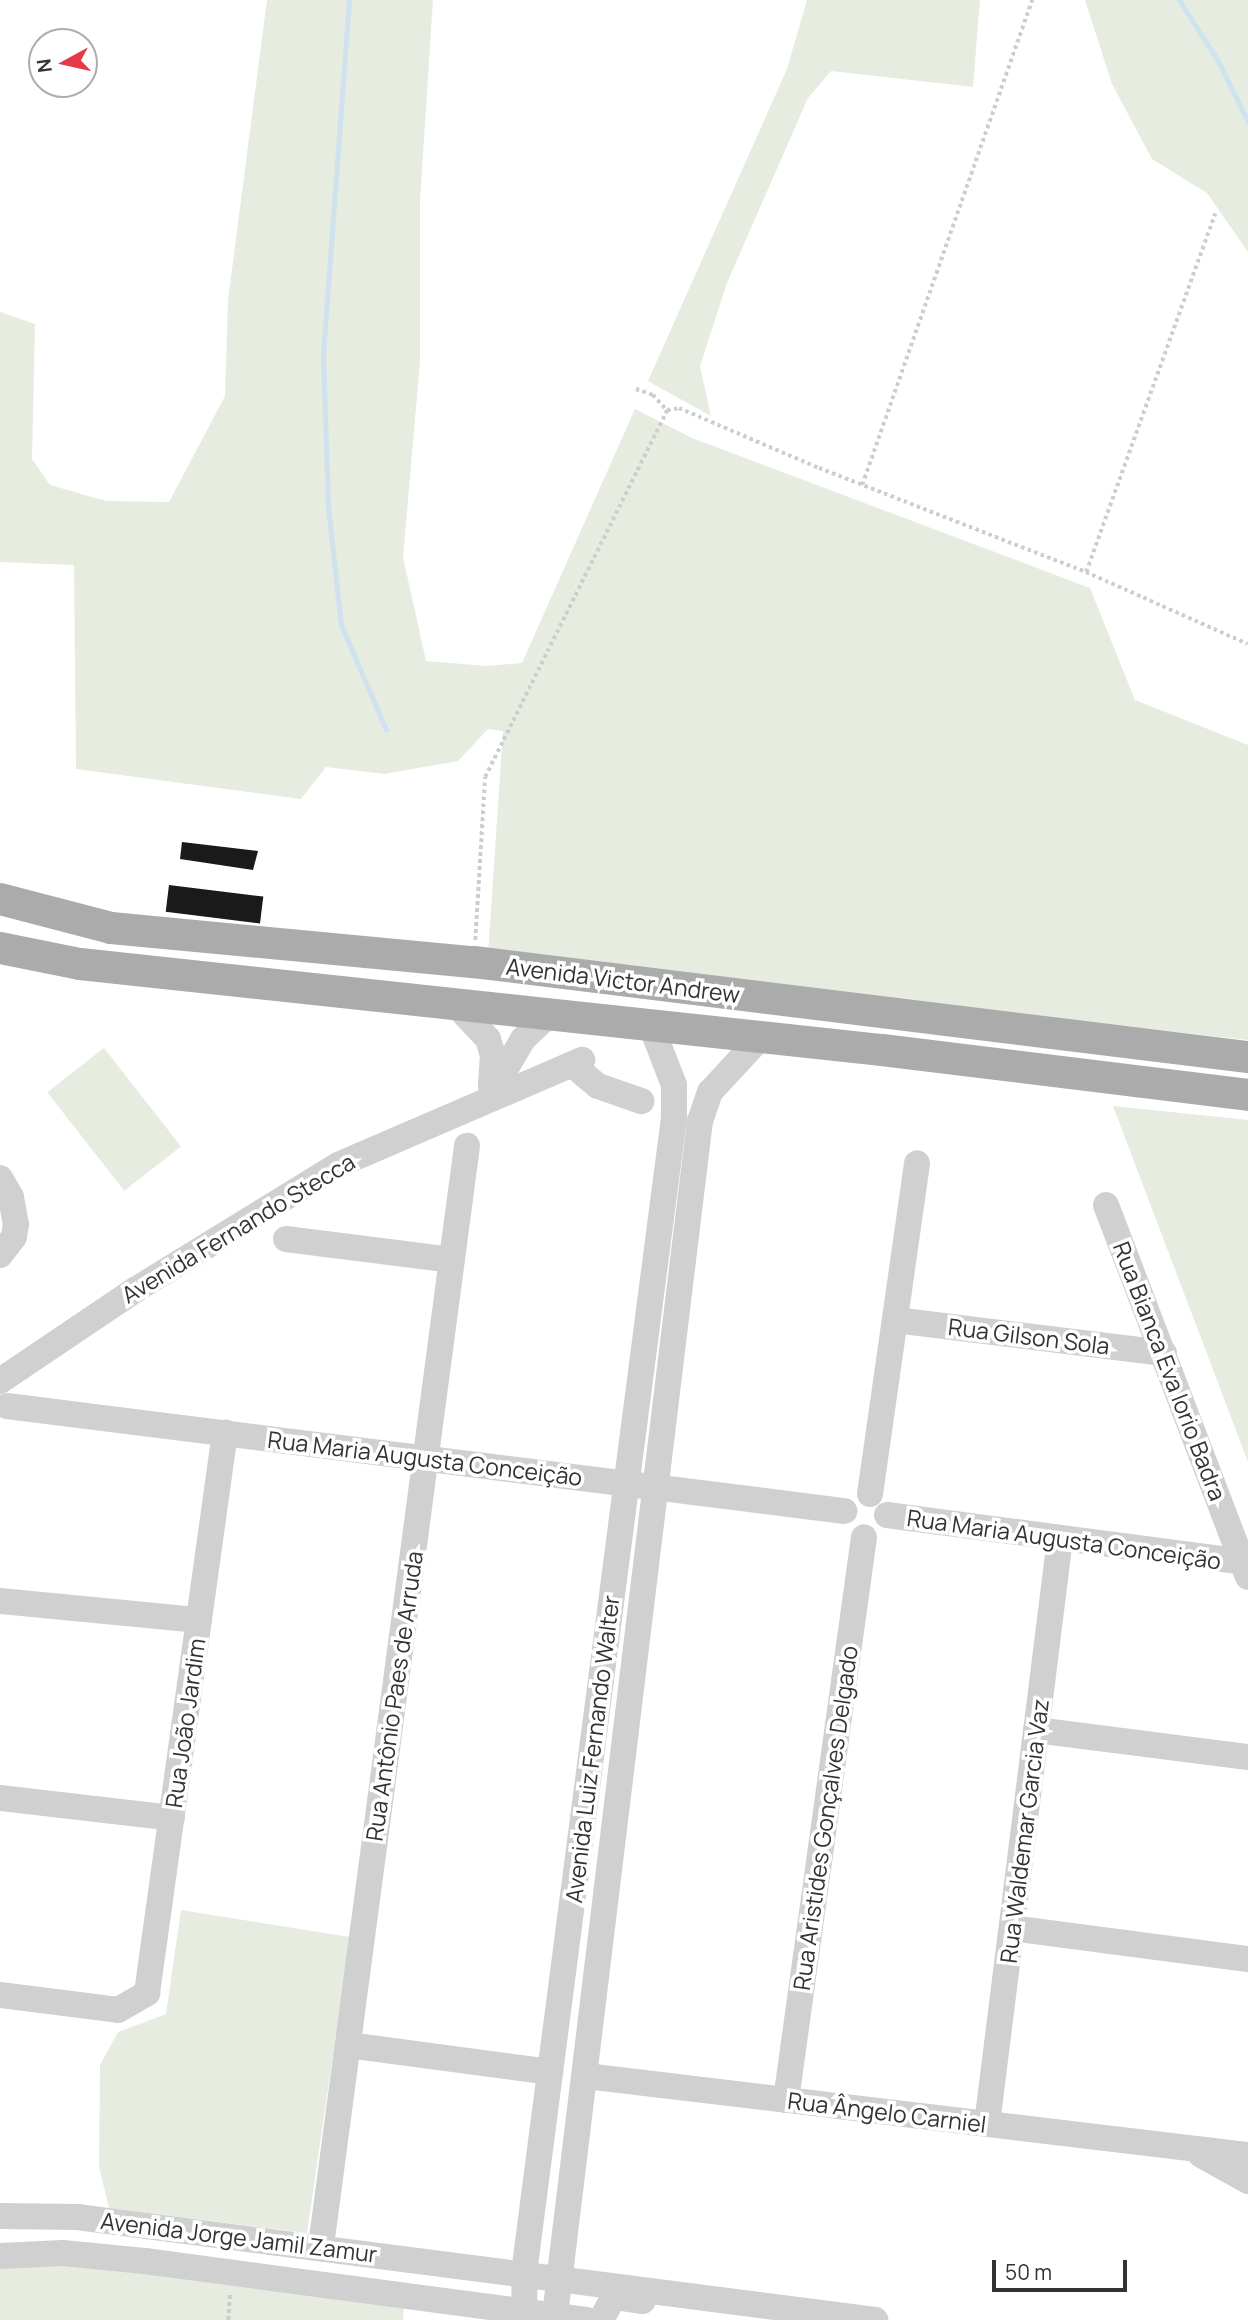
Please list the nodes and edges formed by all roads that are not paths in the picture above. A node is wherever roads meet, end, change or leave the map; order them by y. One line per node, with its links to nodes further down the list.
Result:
1 (0, 899): 7 (main road, Avenida Victor Andrew)
2 (0, 948): 3 (main road, Avenida Victor Andrew)
3 (459, 1008): 4 (main road, Avenida Victor Andrew); 9 (street)
4 (548, 1016): 5 (main road, Avenida Victor Andrew); 9 (street)
5 (652, 1028): 6 (main road, Avenida Victor Andrew); 17 (street, Avenida Luiz Fernando Walter)
6 (758, 1039): 8 (main road, Avenida Victor Andrew); 19 (street, Avenida Luiz Fernando Walter)
7 (1248, 1057)
8 (1248, 1095)
9 (489, 1097): 10 (street, Avenida Fernando Stecca); 22 (street, Avenida Fernando Stecca)
10 (641, 1101)
11 (467, 1146): 18 (street, Rua Antônio Paes de Arruda)
12 (916, 1163): 20 (street)
13 (0, 1178): 16 (street)
14 (1107, 1205): 21 (street, Rua Bianca Eva Iorio Badra)
15 (286, 1239): 18 (street)
16 (0, 1255)
17 (656, 1259): 19 (street, Avenida Luiz Fernando Walter); 25 (street, Avenida Luiz Fernando Walter)
18 (452, 1261): 24 (street, Rua Antônio Paes de Arruda)
19 (682, 1295): 26 (street, Avenida Luiz Fernando Walter)
20 (895, 1320): 21 (street, Rua Gilson Sola); 27 (street)
21 (1164, 1353): 32 (street, Rua Bianca Eva Iorio Badra)
22 (3, 1393): 23 (street, Rua Maria Augusta Conceição)
23 (225, 1432): 24 (street, Rua Maria Augusta Conceição); 34 (street, Rua João Jardim)
24 (426, 1458): 25 (street, Rua Maria Augusta Conceição); 44 (street, Rua Antônio Paes de Arruda)
25 (627, 1484): 26 (street, Rua Maria Augusta Conceição); 45 (street, Avenida Luiz Fernando Walter)
26 (658, 1488): 28 (street, Rua Maria Augusta Conceição); 46 (street, Avenida Luiz Fernando Walter)
27 (870, 1494): 28 (street); 29 (street)
28 (844, 1511): 30 (street)
29 (887, 1515): 30 (street); 31 (street, Rua Maria Augusta Conceição)
30 (864, 1537): 47 (street, Rua Aristides Gonçalves Delgado)
31 (1060, 1539): 32 (street, Rua Maria Augusta Conceição); 35 (street, Rua Waldemar Garcia Vaz)
32 (1245, 1569)
33 (0, 1601): 34 (street)
34 (199, 1620): 38 (street, Rua João Jardim)
35 (1036, 1730): 36 (street); 39 (street, Rua Waldemar Garcia Vaz)
36 (1248, 1757)
37 (0, 1798): 38 (street)
38 (172, 1818): 42 (street, Rua João Jardim)
39 (1012, 1928): 40 (street); 48 (street, Rua Waldemar Garcia Vaz)
40 (1248, 1959)
41 (0, 1995): 42 (street)
42 (33, 1999): 43 (street)
43 (0, 2006)
44 (348, 2045): 45 (street); 55 (street, Rua Antônio Paes de Arruda)
45 (550, 2072): 53 (street, Avenida Luiz Fernando Walter)
46 (586, 2076): 47 (street, Rua Ângelo Carniel); 54 (street, Avenida Luiz Fernando Walter)
47 (786, 2100): 48 (street, Rua Ângelo Carniel)
48 (987, 2124): 49 (street, Rua Ângelo Carniel)
49 (1188, 2148): 50 (street, Rua Ângelo Carniel); 51 (street, Rua Ângelo Carniel)
50 (1248, 2155)
51 (1248, 2181)
52 (0, 2216): 55 (street, Avenida Jorge Jamil Zamur)
53 (528, 2240): 54 (street); 58 (street, Avenida Luiz Fernando Walter)
54 (564, 2244): 59 (street, Avenida Luiz Fernando Walter)
55 (321, 2246): 57 (street, Avenida Jorge Jamil Zamur)
56 (0, 2256): 60 (street, Avenida Jorge Jamil Zamur)
57 (477, 2267): 58 (street, Avenida Jorge Jamil Zamur); 60 (street)
58 (524, 2271): 59 (street, Avenida Jorge Jamil Zamur); 62 (street, Avenida Luiz Fernando Walter)
59 (560, 2278): 61 (street, Avenida Jorge Jamil Zamur); 63 (street, Avenida Luiz Fernando Walter)
60 (471, 2304): 62 (street, Avenida Jorge Jamil Zamur)
61 (770, 2306): 65 (street, Avenida Jorge Jamil Zamur); 66 (street, Avenida Jorge Jamil Zamur)
62 (524, 2311): 63 (street, Avenida Jorge Jamil Zamur)
63 (555, 2315): 64 (street, Avenida Jorge Jamil Zamur)
64 (586, 2320)
65 (601, 2320)
66 (875, 2320)

